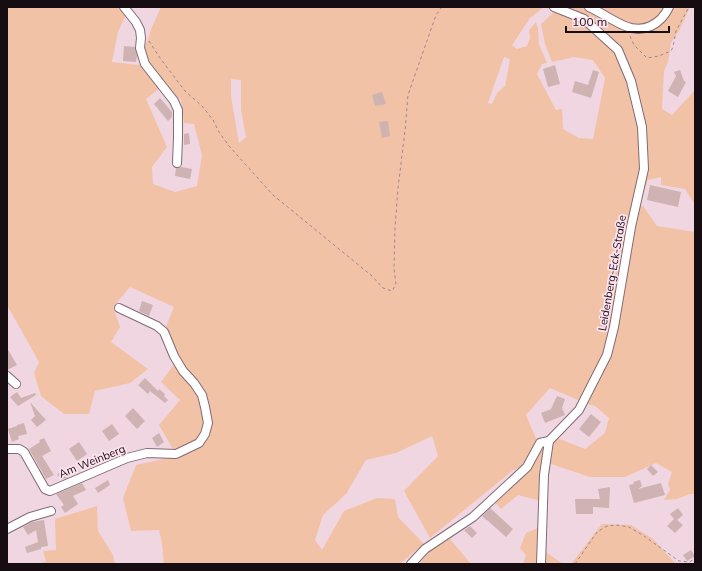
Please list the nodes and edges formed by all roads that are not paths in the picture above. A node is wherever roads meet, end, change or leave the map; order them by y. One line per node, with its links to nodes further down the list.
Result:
1 (124, 7): 5 (street)
2 (554, 7): 9 (street, Leidenberg-Eck-Straße)
3 (589, 7): 4 (street)
4 (669, 7)
5 (177, 163)
6 (119, 308): 10 (street, Am Weinberg)
7 (7, 376): 8 (street)
8 (16, 384)
9 (549, 441): 13 (street, Leidenberg-Eck-Straße); 14 (street)
10 (7, 449)
11 (51, 511): 12 (street)
12 (7, 529)
13 (411, 564)
14 (541, 564)

